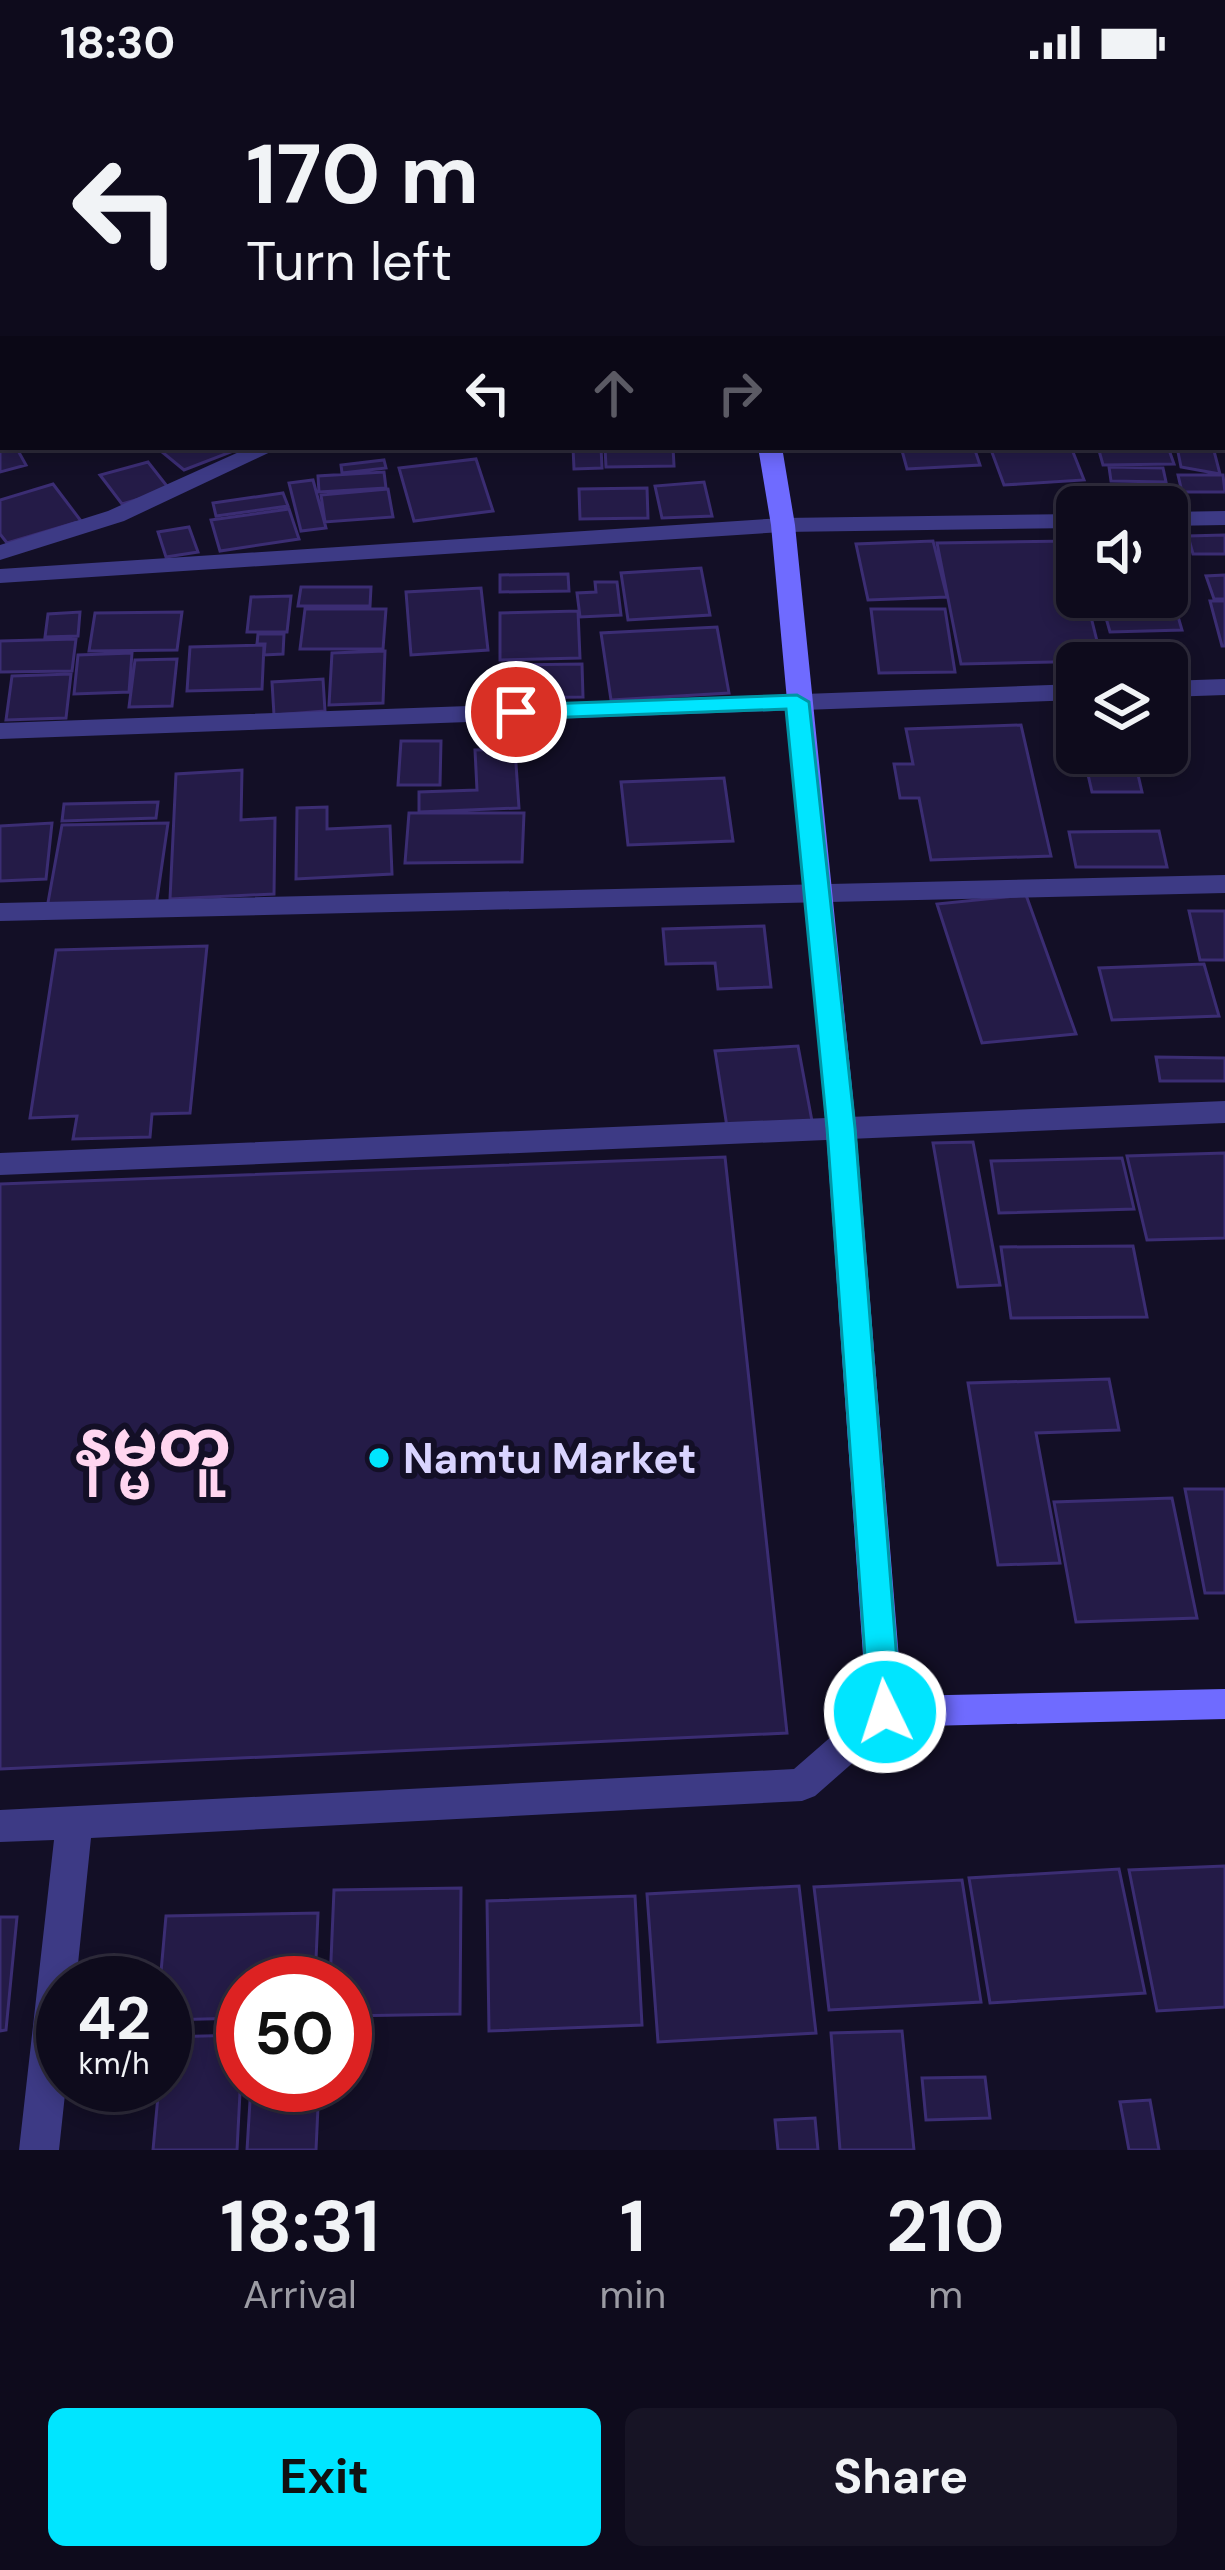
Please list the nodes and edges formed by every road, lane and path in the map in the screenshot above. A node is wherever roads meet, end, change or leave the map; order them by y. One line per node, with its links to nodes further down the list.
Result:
1 (262, 450): 7 (street)
2 (770, 450): 6 (main road)
3 (1225, 518): 4 (street)
4 (1188, 519)
5 (1056, 520): 6 (street)
6 (783, 525): 8 (street); 12 (main road)
7 (0, 553)
8 (0, 576)
9 (1225, 687): 10 (street)
10 (1188, 688)
11 (1056, 693): 12 (street)
12 (797, 702): 13 (street); 15 (main road)
13 (0, 731)
14 (1225, 884): 15 (street)
15 (817, 894): 16 (street); 18 (main road)
16 (0, 913)
17 (1225, 1112): 18 (street)
18 (841, 1128): 19 (street); 21 (main road)
19 (0, 1164)
20 (1225, 1704): 21 (main road)
21 (885, 1712): 22 (street)
22 (74, 1823): 23 (street); 24 (street)
23 (0, 1826)
24 (39, 2150)

